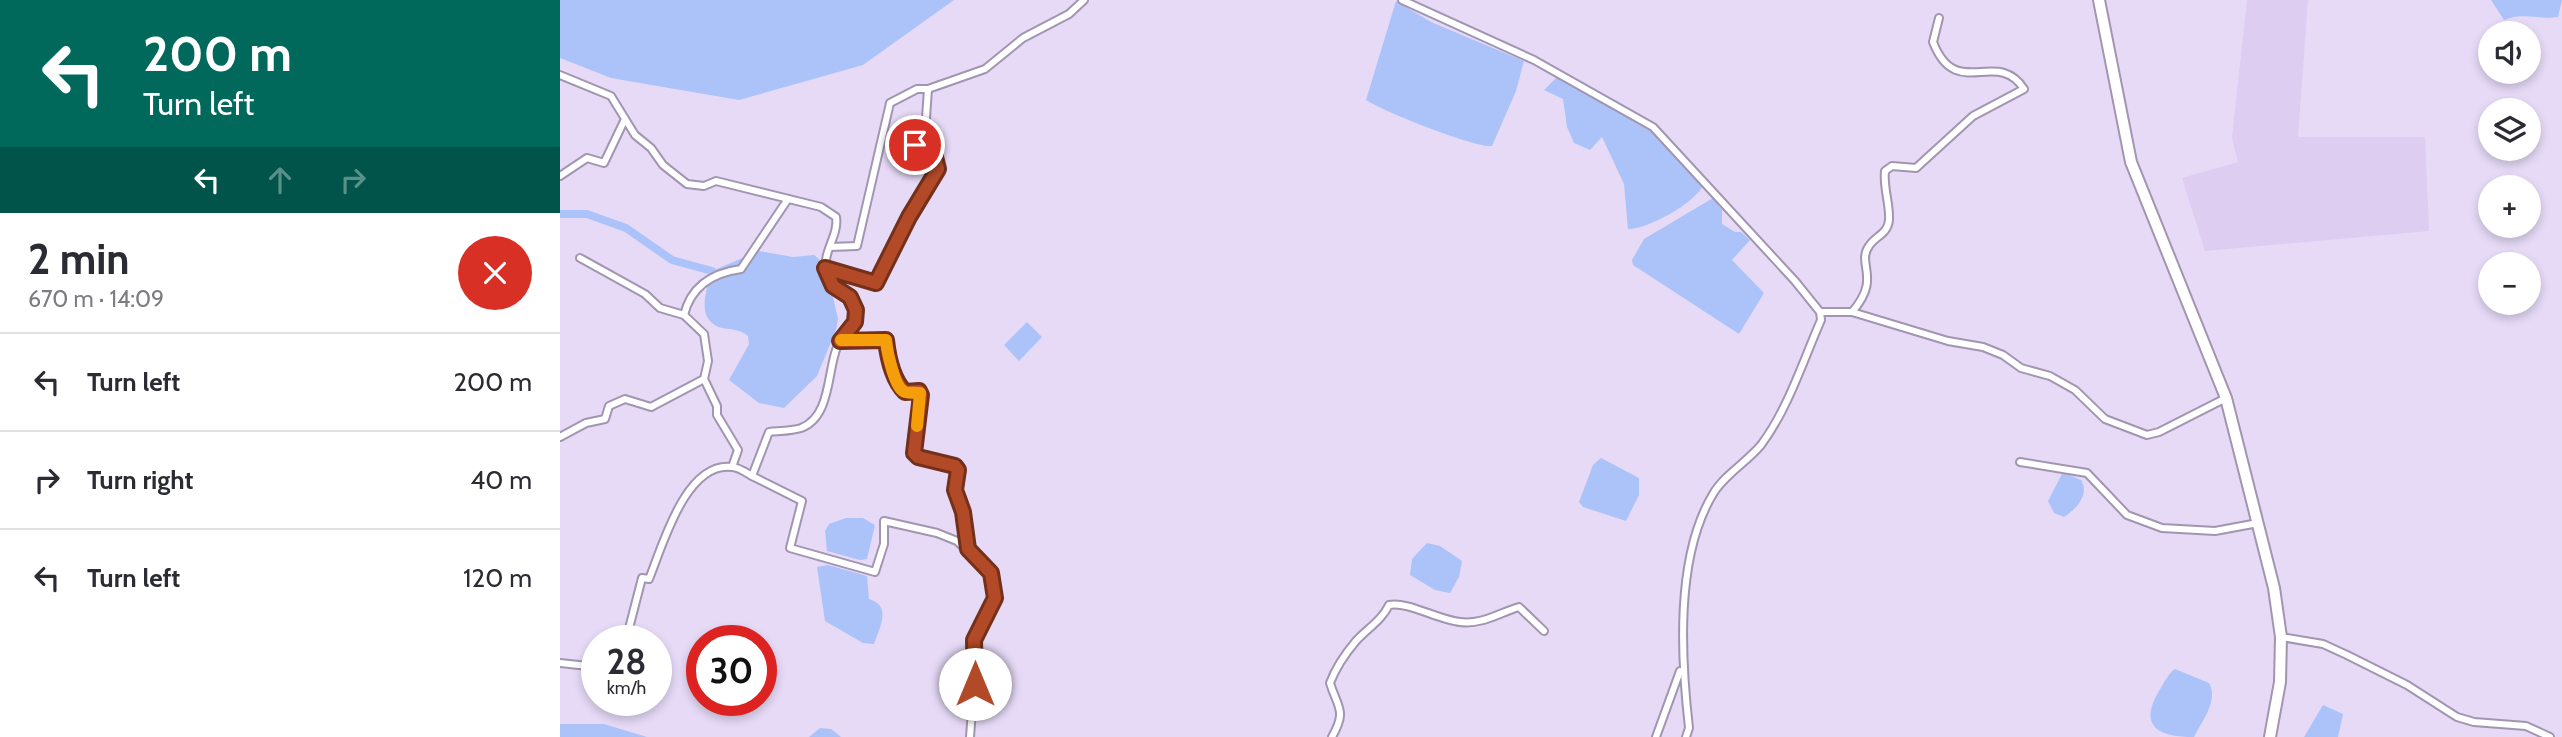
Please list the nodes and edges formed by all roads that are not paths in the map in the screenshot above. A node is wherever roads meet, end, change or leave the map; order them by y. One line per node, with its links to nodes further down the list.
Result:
1 (1084, 0): 6 (street)
2 (1402, 0): 13 (street)
3 (2099, 0): 18 (highway)
4 (1939, 18): 14 (street)
5 (560, 75): 7 (street)
6 (928, 89): 10 (street); 12 (street)
7 (625, 119): 8 (street); 9 (street)
8 (560, 176)
9 (788, 199): 10 (street); 15 (street)
10 (830, 247): 12 (street)
11 (580, 258): 15 (street)
12 (825, 268): 16 (street)
13 (1820, 312): 14 (street); 30 (street)
14 (1852, 312): 18 (street)
15 (684, 315): 17 (street)
16 (840, 341): 22 (street); 24 (street)
17 (705, 379): 19 (street); 21 (street)
18 (2226, 398): 23 (highway)
19 (560, 437)
20 (2020, 462): 23 (street)
21 (732, 467): 22 (street); 25 (street)
22 (752, 476): 24 (street)
23 (2258, 523): 27 (highway)
24 (968, 549): 31 (street)
25 (630, 625)
26 (1544, 631): 32 (street)
27 (2281, 636): 35 (highway); 36 (street)
28 (560, 663): 29 (street)
29 (581, 665)
30 (1682, 666): 33 (street); 34 (street)
31 (970, 737)
32 (1332, 737)
33 (1656, 737)
34 (1686, 737)
35 (2270, 737)
36 (2550, 737)

